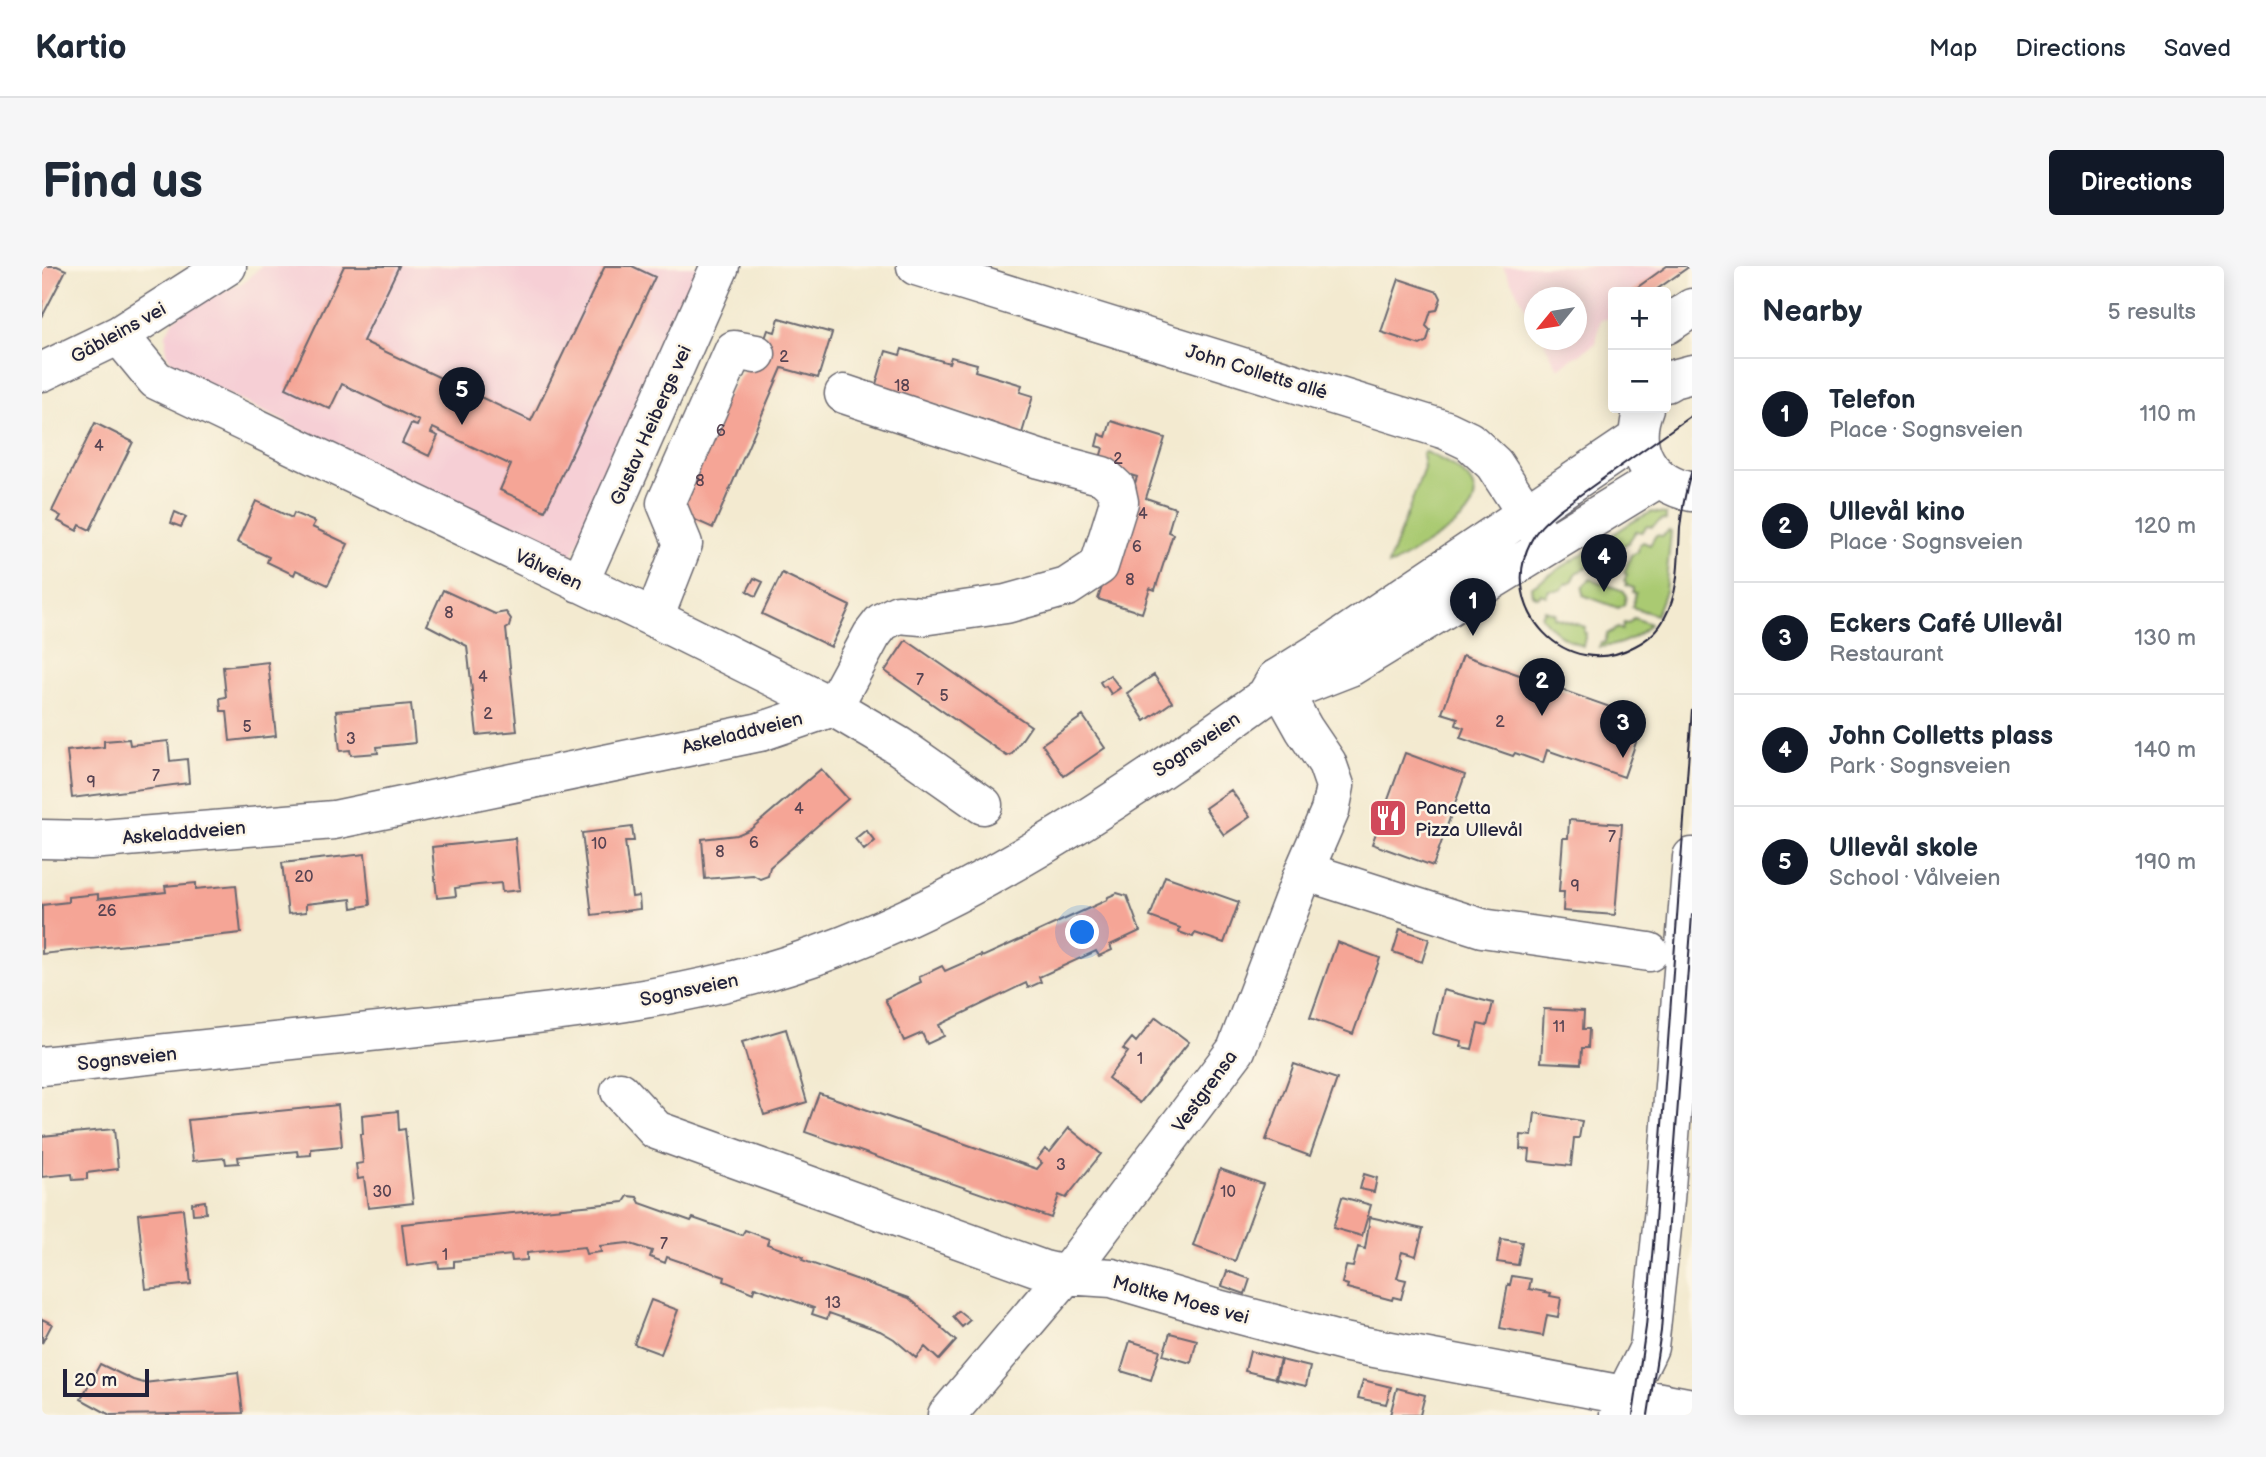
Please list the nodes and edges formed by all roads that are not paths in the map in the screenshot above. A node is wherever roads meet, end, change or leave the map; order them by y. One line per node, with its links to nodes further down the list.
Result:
1 (227, 266): 7 (street, Gäbleins vei)
2 (720, 266): 17 (street, Gustav Heibergs vei)
3 (916, 266): 4 (street, John Colletts allé)
4 (983, 275): 15 (street, John Colletts allé)
5 (1692, 308): 6 (street)
6 (1671, 322)
7 (119, 335): 9 (street, Gäbleins vei); 17 (street, Vålveien)
8 (756, 354): 18 (street)
9 (42, 372)
10 (1692, 374): 11 (street)
11 (1671, 380)
12 (844, 394): 20 (street)
13 (1641, 423): 14 (street); 15 (street, Sognsveien)
14 (1675, 485): 16 (street, Sognsveien)
15 (1526, 513): 16 (street, John Colletts allé); 19 (street, Sognsveien)
16 (1548, 547): 19 (street, Sognsveien)
17 (579, 583): 18 (street, Vålveien)
18 (654, 618): 20 (street, Vålveien)
19 (1275, 689): 24 (street, Vestgrensa); 26 (street, Sognsveien)
20 (833, 707): 21 (street, Vålveien); 22 (street, Askeladdveien)
21 (984, 805)
22 (42, 839)
23 (1692, 857): 29 (street)
24 (1304, 871): 25 (street); 28 (street, Vestgrensa)
25 (1649, 952)
26 (42, 1066)
27 (620, 1091): 28 (street, Moltke Moes vei)
28 (1066, 1275): 29 (street, Moltke Moes vei); 31 (street, Vestgrensa)
29 (1621, 1405): 30 (street, Moltke Moes vei)
30 (1692, 1408)
31 (947, 1415)

